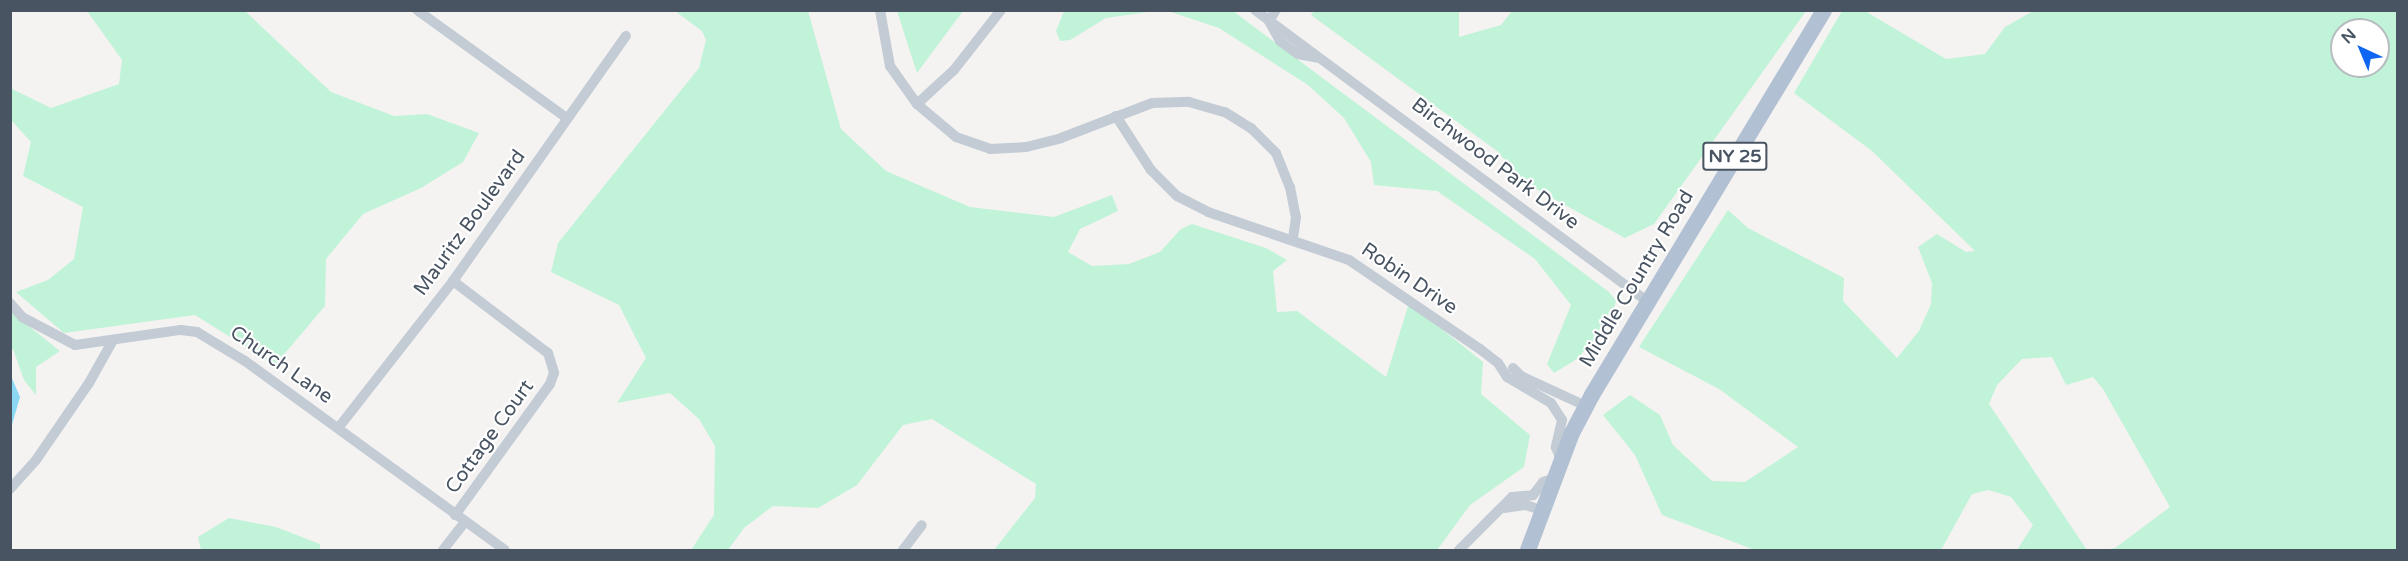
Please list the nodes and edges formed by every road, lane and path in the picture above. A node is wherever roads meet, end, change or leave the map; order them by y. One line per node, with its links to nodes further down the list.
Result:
1 (417, 10): 12 (street)
2 (880, 10): 10 (street)
3 (1001, 10): 10 (street)
4 (1255, 10): 7 (street, Birchwood Park Drive)
5 (1276, 10): 7 (street)
6 (1824, 10): 15 (main road, Middle Country Road / NY 25)
7 (1269, 21): 9 (street, Birchwood Park Drive); 9 (street, Birchwood Park Drive)
8 (626, 36): 12 (street, Mauritz Boulevard)
9 (1320, 58): 15 (street, Birchwood Park Drive)
10 (916, 104): 11 (street)
11 (1116, 116): 13 (street, Robin Drive); 13 (street)
12 (567, 118): 14 (street, Mauritz Boulevard)
13 (1293, 238): 18 (street, Robin Drive)
14 (453, 281): 20 (street, Mauritz Boulevard); 26 (street, Cottage Court)
15 (1647, 301): 19 (main road, Middle Country Road / NY 25)
16 (10, 303): 17 (street, Church Lane)
17 (112, 342): 20 (street, Church Lane); 23 (street)
18 (1497, 363): 19 (street, Robin Drive); 21 (street, Robin Drive)
19 (1586, 406): 21 (main road, Middle Country Road / NY 25)
20 (339, 427): 26 (street, Church Lane)
21 (1561, 461): 22 (main road, Middle Country Road / NY 25)
22 (1555, 478): 24 (street); 25 (main road, Middle Country Road / NY 25)
23 (10, 489)
24 (1504, 508): 25 (street); 31 (street)
25 (1543, 511): 32 (main road, Middle Country Road / NY 25)
26 (460, 518): 28 (street, Cottage Court); 29 (street, Church Lane)
27 (922, 525): 30 (street)
28 (443, 550)
29 (505, 550)
30 (903, 550)
31 (1459, 550)
32 (1528, 550)

